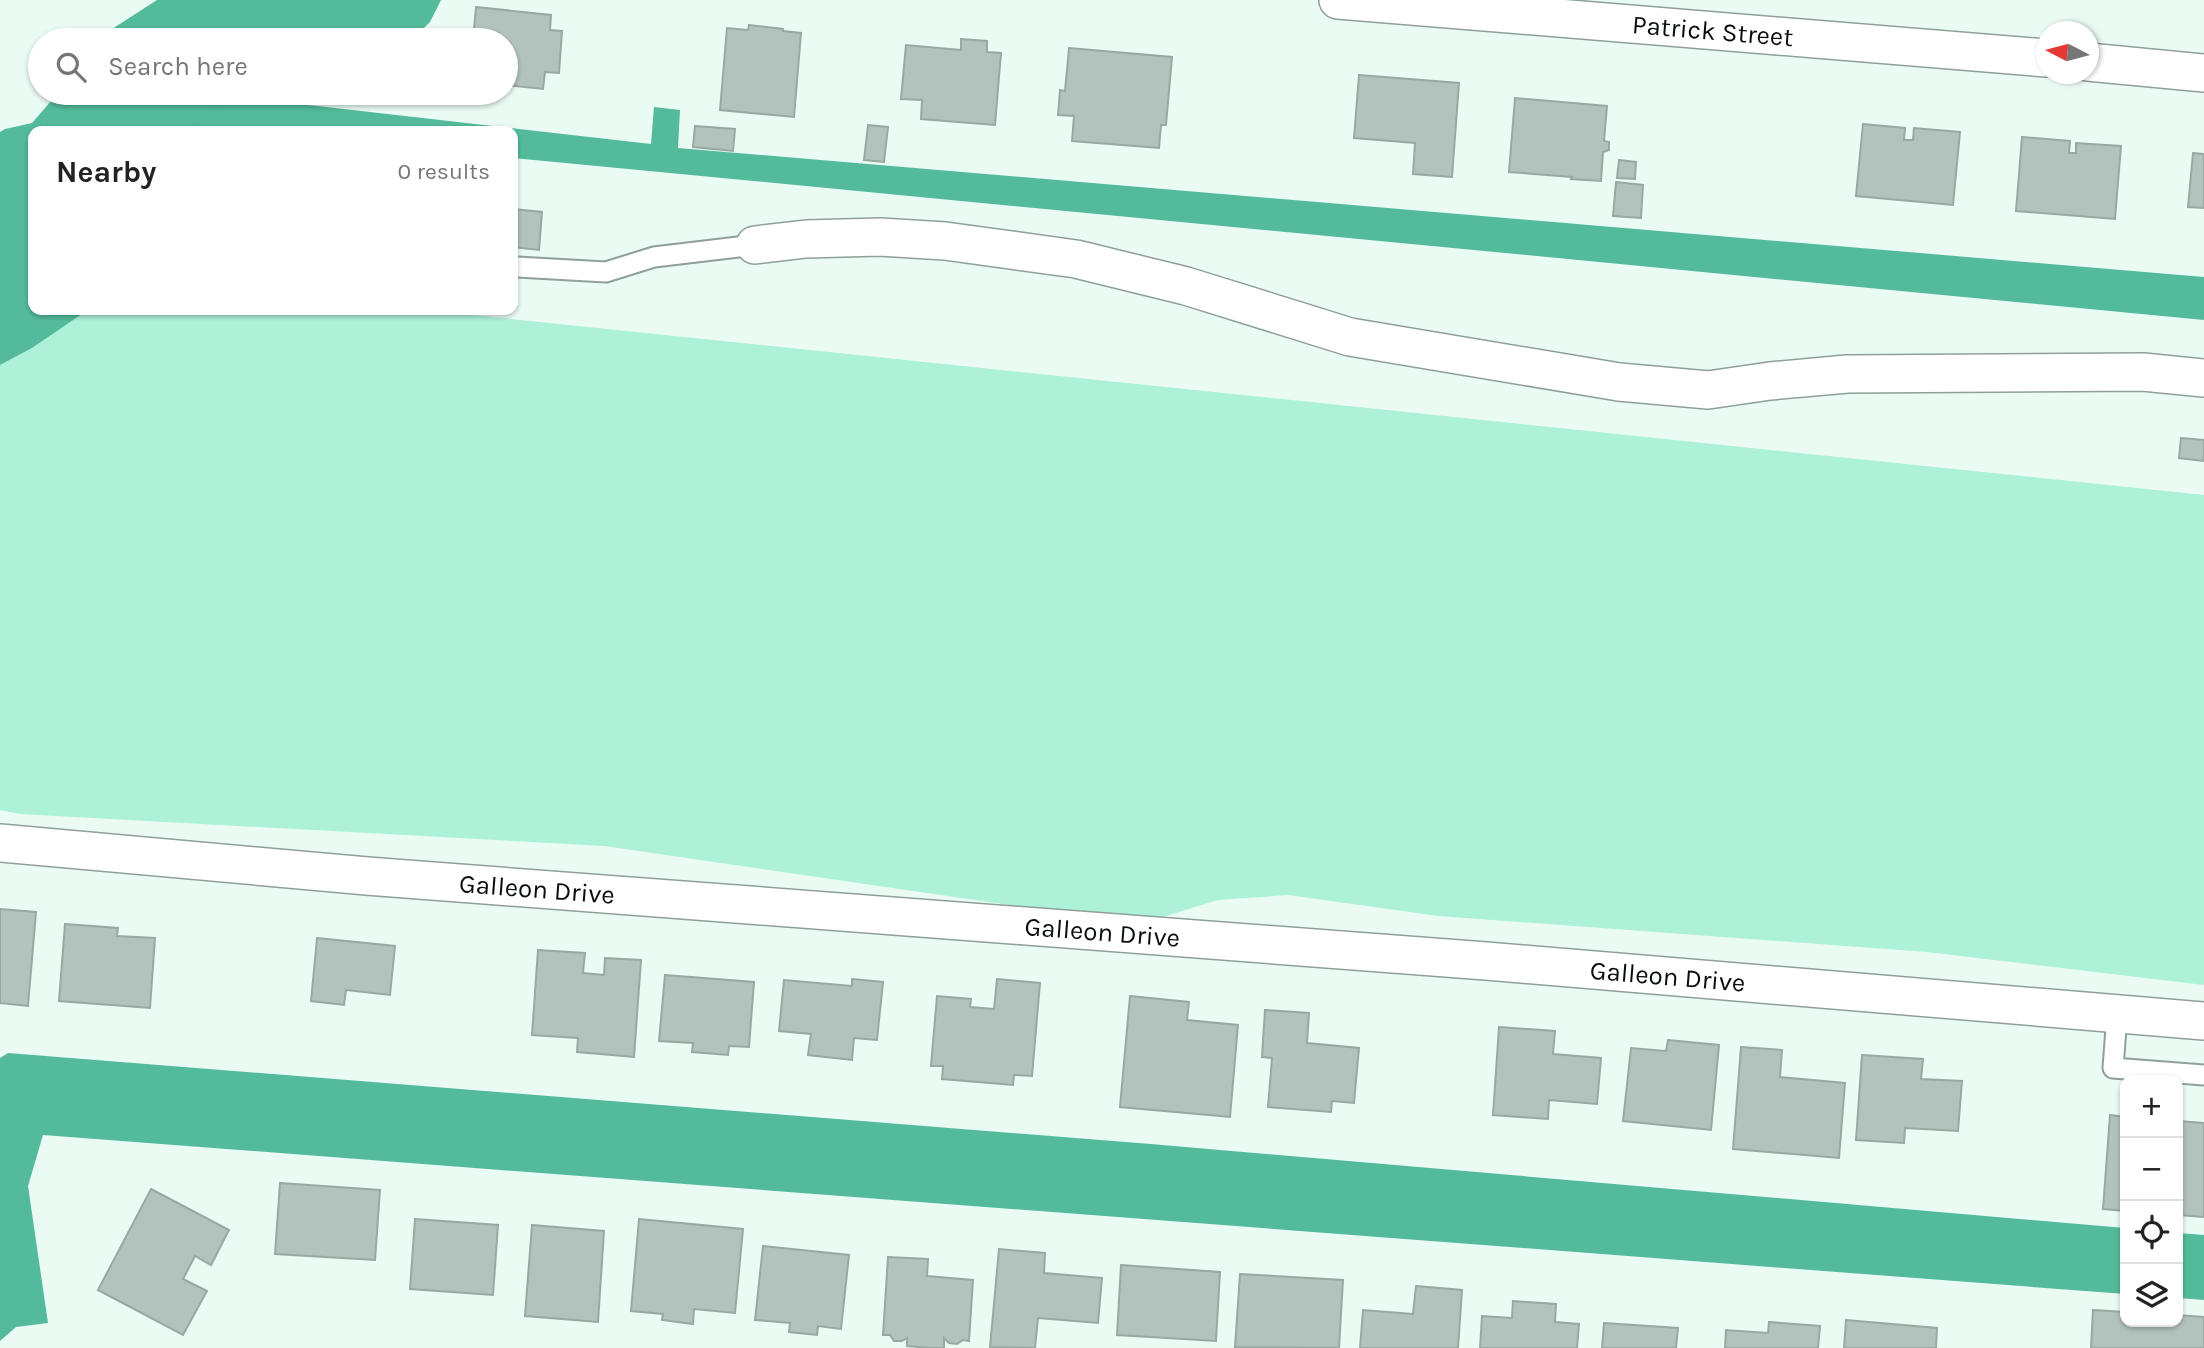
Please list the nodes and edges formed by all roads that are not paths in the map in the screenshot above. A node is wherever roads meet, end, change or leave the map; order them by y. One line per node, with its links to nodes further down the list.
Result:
1 (1338, 0): 2 (street, Patrick Street)
2 (2036, 57)
3 (2099, 63): 4 (street)
4 (2204, 73)
5 (755, 245): 6 (lane); 7 (street)
6 (518, 267)
7 (2204, 379)
8 (0, 843): 9 (street, Galleon Drive)
9 (2117, 1014): 10 (street, Galleon Drive); 11 (lane)
10 (2204, 1021)
11 (2204, 1075)

